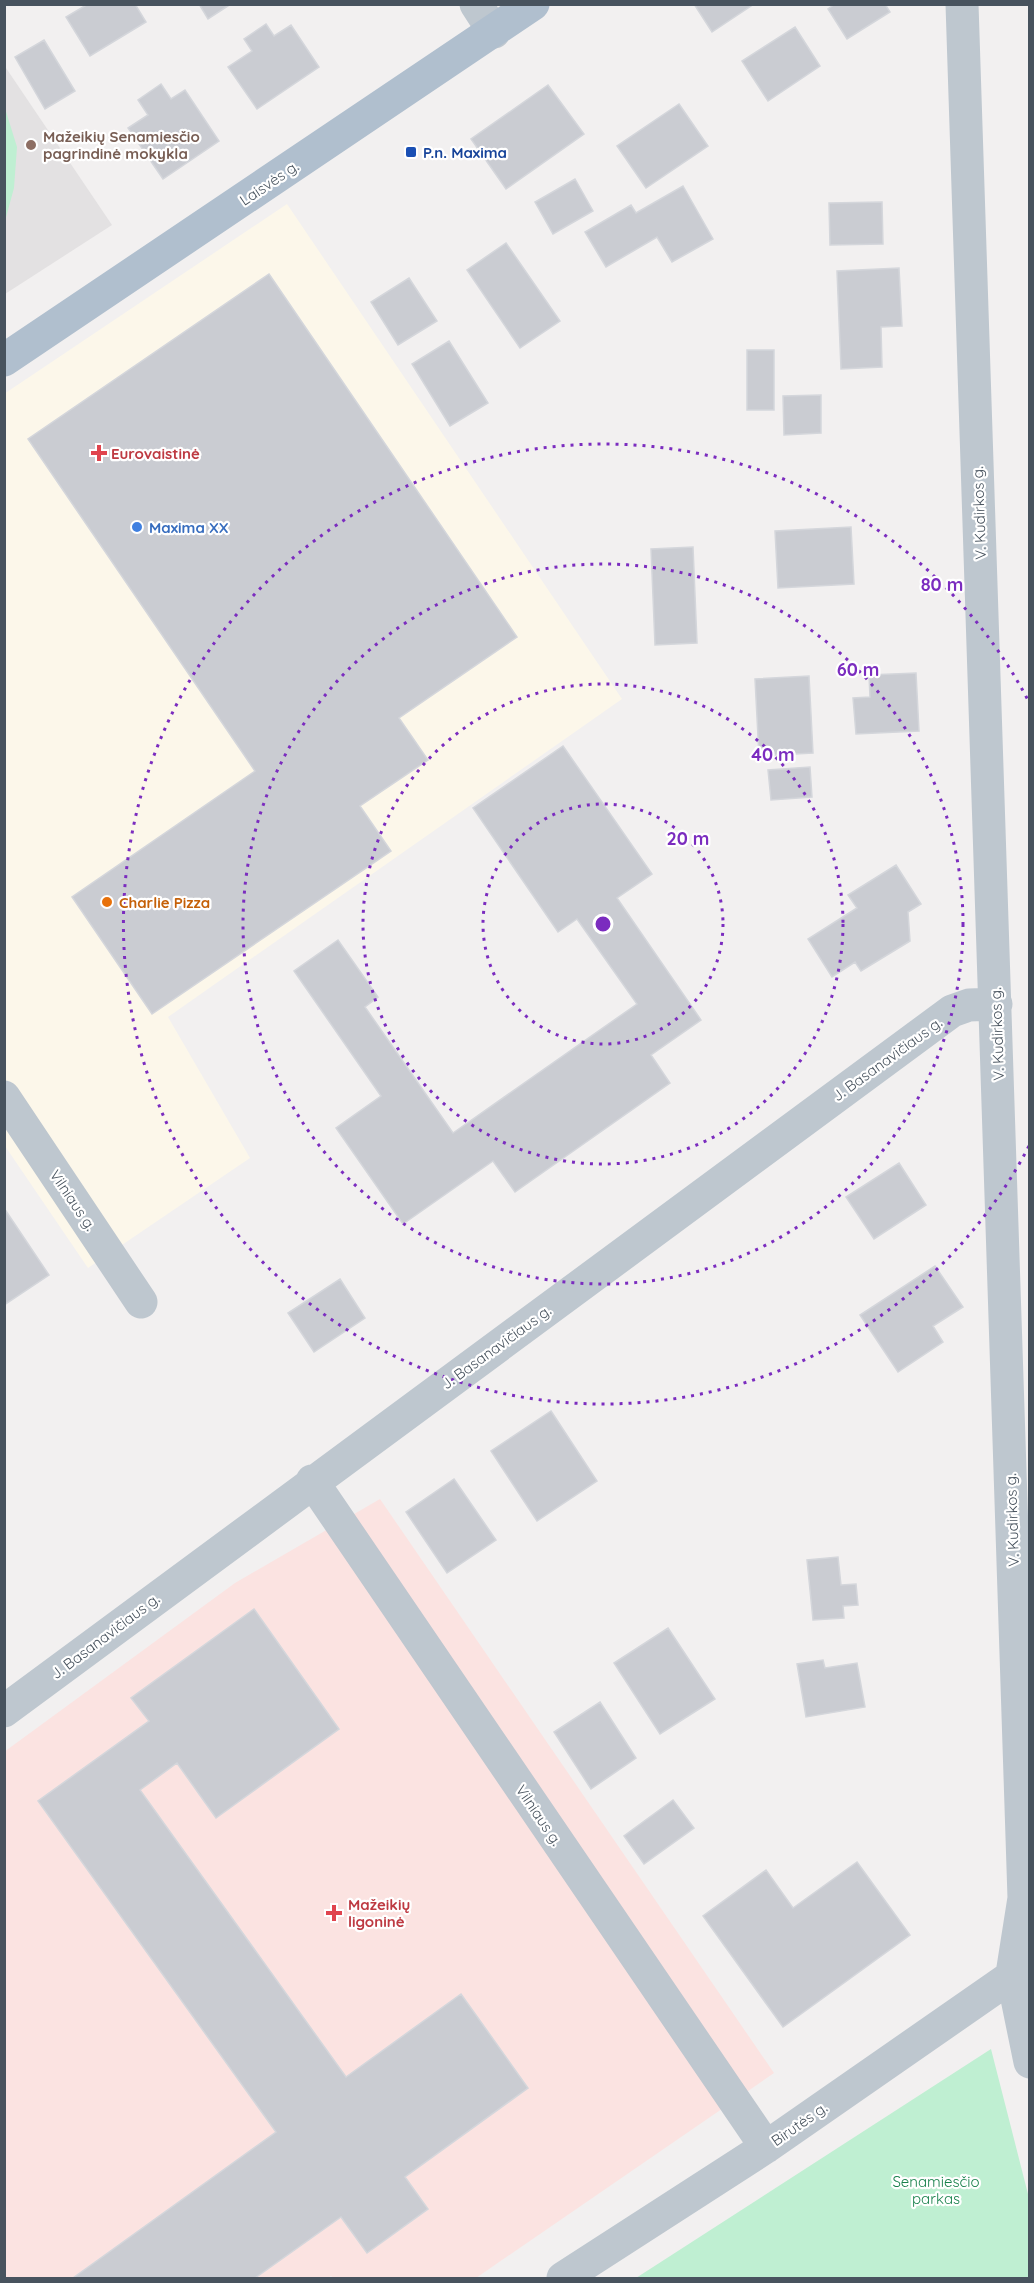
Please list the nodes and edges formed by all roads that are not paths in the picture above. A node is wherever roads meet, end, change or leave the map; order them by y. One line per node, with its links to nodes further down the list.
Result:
1 (476, 4): 4 (street)
2 (533, 4): 4 (main road, Laisvės g.)
3 (962, 4): 6 (street, V. Kudirkos g.)
4 (494, 32): 5 (main road, Laisvės g.)
5 (4, 360)
6 (996, 1004): 9 (street, J. Basanavičiaus g.); 11 (street, V. Kudirkos g.)
7 (4, 1097): 8 (street, Vilniaus g.)
8 (141, 1302)
9 (312, 1481): 10 (street, J. Basanavičiaus g.); 13 (street, Vilniaus g.)
10 (4, 1711)
11 (1021, 1969): 12 (street, V. Kudirkos g.); 13 (street, Birutės g.)
12 (1029, 2062)
13 (766, 2147): 14 (street, Birutės g.)
14 (563, 2278)

